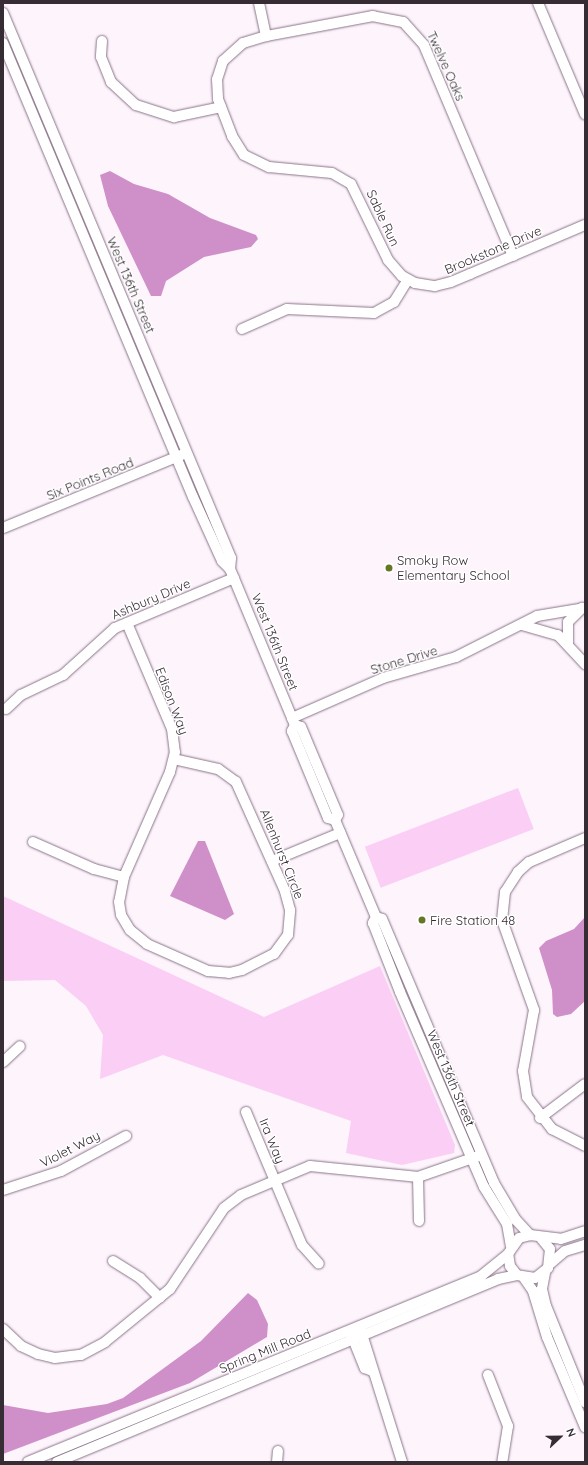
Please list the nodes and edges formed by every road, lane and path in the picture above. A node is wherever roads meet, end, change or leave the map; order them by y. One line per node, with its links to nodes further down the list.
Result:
1 (259, 3): 4 (street)
2 (538, 3): 8 (street)
3 (3, 13): 13 (street, West 136th Street)
4 (266, 36): 7 (street, Sable Run); 10 (street, Twelve Oaks)
5 (102, 41): 7 (street)
6 (3, 43): 14 (street, West 136th Street)
7 (220, 107): 11 (street, Sable Run)
8 (585, 114)
9 (585, 225): 10 (street, Brookstone Drive)
10 (513, 256): 11 (street, Brookstone Drive)
11 (408, 280): 12 (street)
12 (242, 329)
13 (186, 453): 14 (street, Six Points Road); 16 (street, West 136th Street)
14 (177, 457): 15 (street, Six Points Road); 16 (street, West 136th Street)
15 (3, 528)
16 (232, 573): 18 (street, Ashbury Drive); 23 (street, West 136th Street)
17 (583, 608): 19 (street, Stone Drive); 20 (street, Stone Drive)
18 (126, 623): 22 (street, Ashbury Drive); 24 (street, Edison Way)
19 (522, 625): 20 (street); 23 (street, Stone Drive)
20 (568, 644): 21 (street)
21 (585, 664)
22 (6, 709)
23 (294, 721): 25 (street, West 136th Street)
24 (174, 759): 28 (street, Allenhurst Circle); 29 (street, Edison Way)
25 (340, 833): 28 (street); 30 (street, West 136th Street)
26 (585, 838): 35 (street)
27 (34, 842): 29 (street)
28 (272, 861): 29 (street, Allenhurst Circle)
29 (124, 877)
30 (376, 917): 38 (street, West 136th Street); 39 (street, West 136th Street)
31 (20, 1046): 32 (street)
32 (3, 1062)
33 (585, 1084): 35 (street)
34 (246, 1112): 41 (street, Ira Way)
35 (540, 1118): 37 (street)
36 (126, 1136): 42 (street, Violet Way)
37 (585, 1146)
38 (481, 1155): 39 (street); 45 (street, West 136th Street)
39 (471, 1159): 40 (street); 48 (street, West 136th Street)
40 (418, 1177): 41 (street); 43 (street)
41 (274, 1180): 51 (street, Ira Way); 54 (street)
42 (3, 1190)
43 (419, 1221)
44 (585, 1231): 46 (street)
45 (530, 1235): 46 (street); 48 (street)
46 (541, 1238): 50 (street)
47 (585, 1245): 50 (street)
48 (509, 1250): 53 (street); 56 (street, Spring Mill Road)
49 (113, 1260): 54 (street)
50 (551, 1263): 52 (street)
51 (319, 1264)
52 (545, 1272): 53 (street); 58 (street)
53 (521, 1277): 56 (street, Spring Mill Road); 59 (street)
54 (160, 1298): 55 (street)
55 (3, 1329)
56 (357, 1333): 61 (street, Spring Mill Road); 62 (street, Spring Mill Road); 64 (street)
57 (488, 1375): 65 (street)
58 (585, 1402)
59 (585, 1427)
60 (278, 1451): 63 (street)
61 (28, 1462)
62 (57, 1462)
63 (277, 1462)
64 (402, 1462)
65 (502, 1462)

